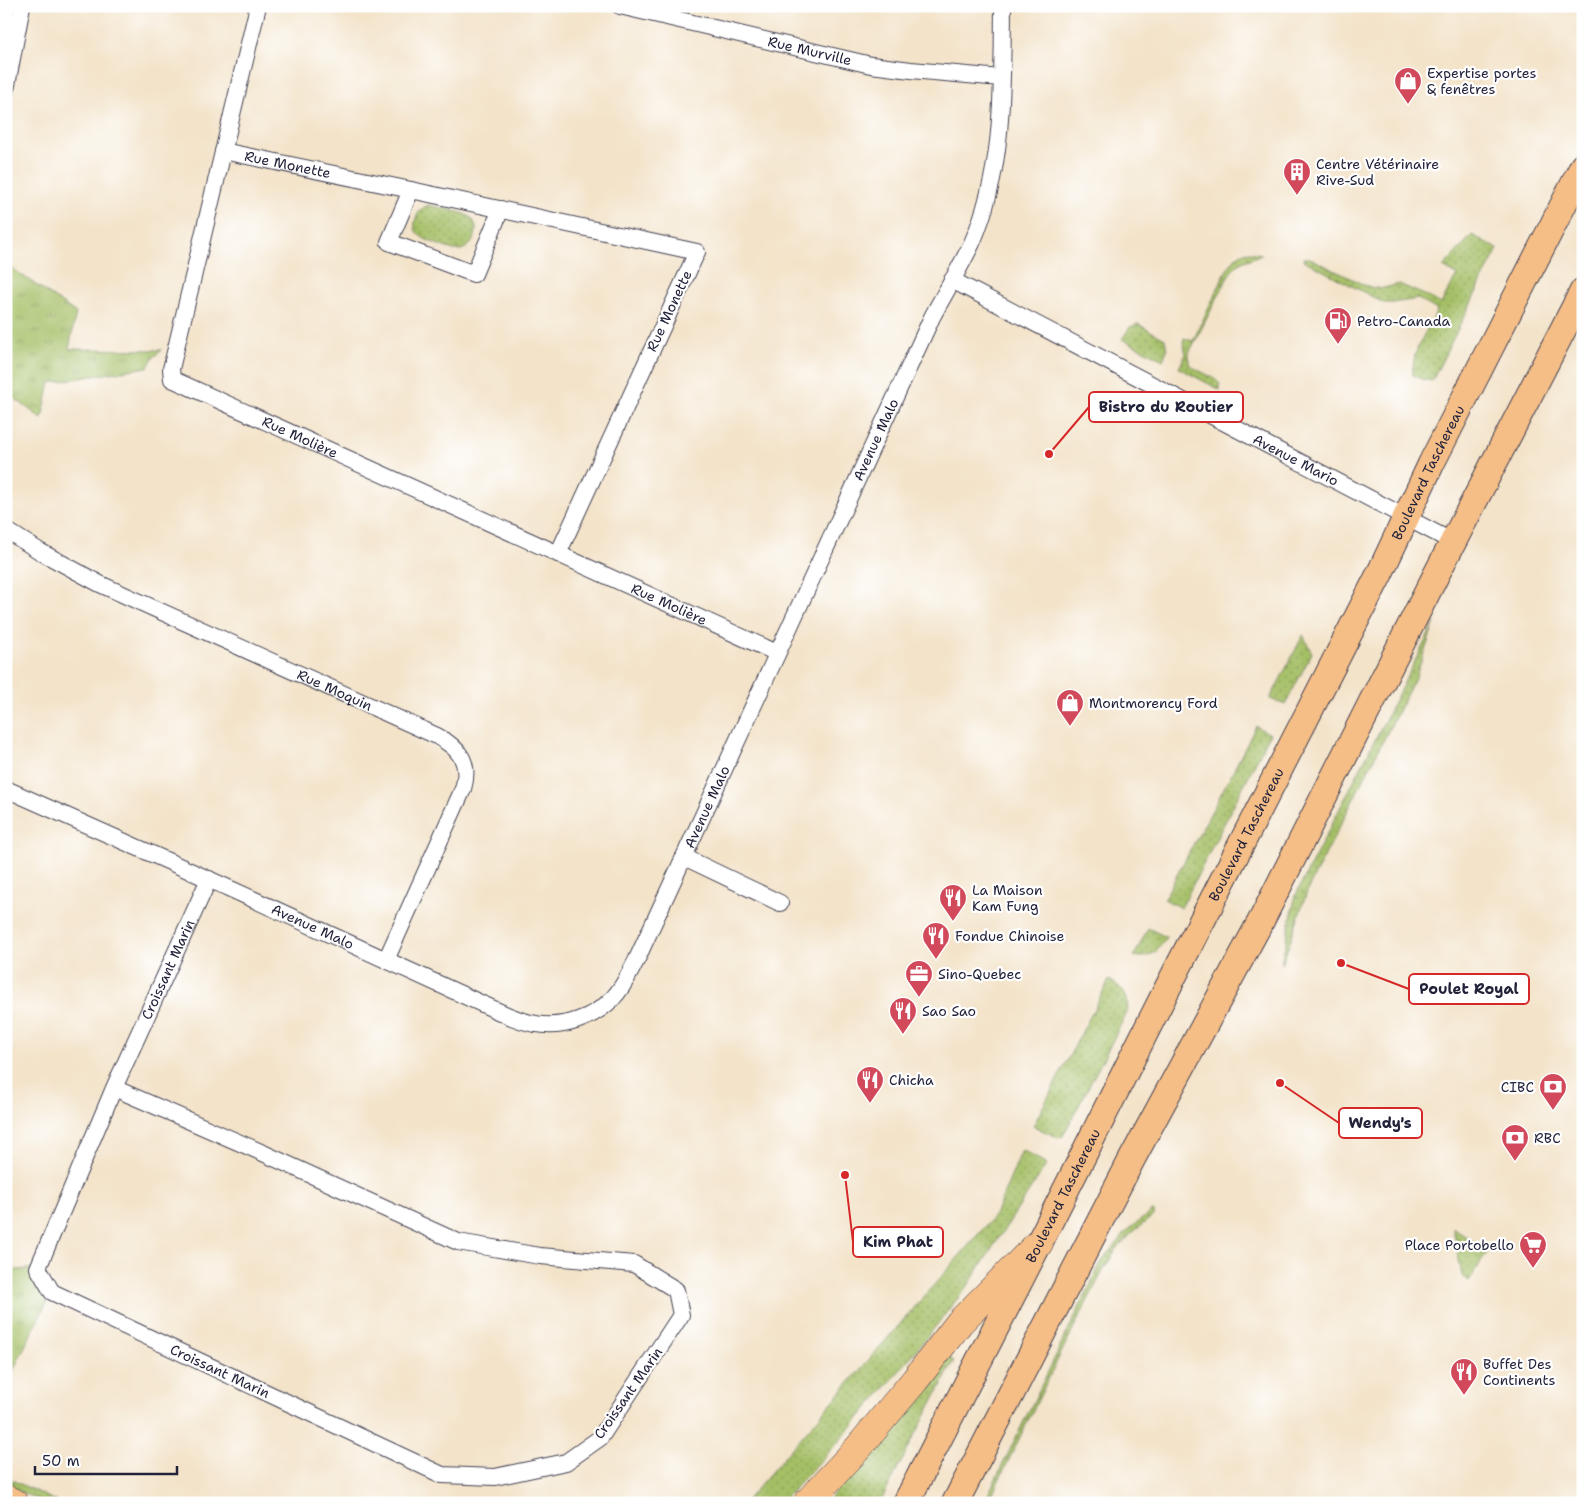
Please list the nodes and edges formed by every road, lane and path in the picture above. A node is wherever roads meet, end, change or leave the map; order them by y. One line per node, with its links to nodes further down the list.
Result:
1 (22, 6): 6 (street)
2 (258, 6): 7 (street, Rue Molière)
3 (620, 6): 5 (street, Rue Murville)
4 (1003, 6): 5 (street, Avenue Malo)
5 (1001, 78): 11 (street, Avenue Malo)
6 (6, 90)
7 (223, 151): 9 (street, Rue Monette); 16 (street, Rue Molière)
8 (1583, 166): 13 (main road, Boulevard Taschereau)
9 (411, 190): 10 (street, Rue Monette); 10 (street)
10 (501, 209): 16 (street, Rue Monette)
11 (952, 280): 13 (street, Avenue Mario); 17 (street, Avenue Malo)
12 (1583, 291): 15 (main road)
13 (1406, 517): 15 (street, Avenue Mario); 24 (main road, Boulevard Taschereau)
14 (6, 530): 22 (street, Rue Moquin)
15 (1453, 542): 29 (main road)
16 (558, 554): 17 (street, Rue Molière)
17 (777, 653): 19 (street, Avenue Malo)
18 (6, 789): 20 (street, Avenue Malo)
19 (684, 857): 21 (street, Avenue Malo); 22 (street, Avenue Malo)
20 (209, 879): 22 (street, Avenue Malo); 23 (street, Croissant Marin)
21 (780, 903)
22 (386, 960)
23 (114, 1088): 23 (street, Croissant Marin)
24 (1039, 1242): 27 (highway); 28 (main road, Boulevard Taschereau)
25 (6, 1499): 26 (highway)
26 (14, 1503)
27 (807, 1503)
28 (906, 1503)
29 (955, 1503)

